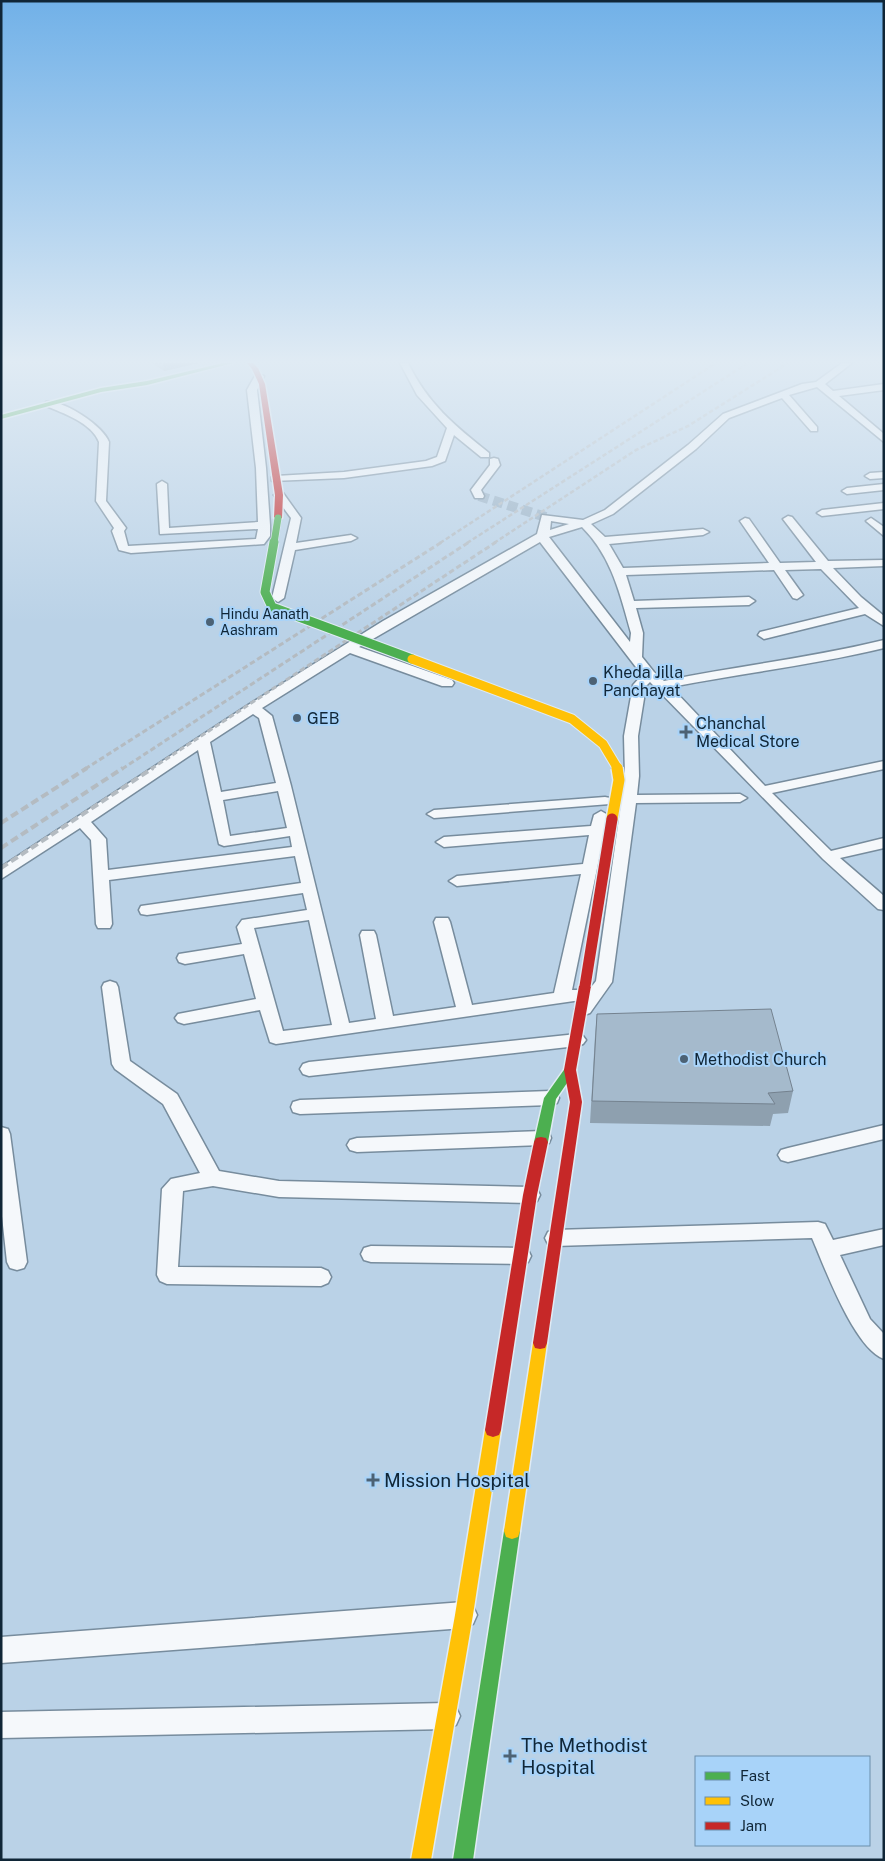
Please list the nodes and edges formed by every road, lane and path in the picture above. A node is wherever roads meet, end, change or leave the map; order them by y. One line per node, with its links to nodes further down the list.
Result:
1 (104, 450): 22 (street)
2 (257, 450): 22 (street)
3 (272, 450): 9 (main road)
4 (444, 450): 9 (street)
5 (480, 450): 14 (street)
6 (688, 450): 21 (street)
7 (884, 475): 8 (street)
8 (870, 476)
9 (276, 479): 13 (main road)
10 (162, 484): 22 (street)
11 (879, 487): 12 (street); 15 (street)
12 (847, 491)
13 (279, 495): 28 (street); 76 (main road, bridge)
14 (479, 496)
15 (884, 498)
16 (884, 506): 17 (street)
17 (822, 513)
18 (788, 519): 30 (street)
19 (745, 521): 31 (street)
20 (871, 521): 24 (street)
21 (584, 523): 25 (street); 25 (street); 27 (street)
22 (264, 525)
23 (703, 532): 27 (street)
24 (884, 533)
25 (542, 536): 41 (street); 42 (street)
26 (351, 538): 28 (street)
27 (602, 541): 32 (street)
28 (290, 547): 34 (street)
29 (884, 563): 30 (street)
30 (825, 565): 31 (street); 37 (street)
31 (775, 566): 32 (street); 33 (street)
32 (619, 572): 36 (street)
33 (797, 595)
34 (278, 598)
35 (749, 601): 36 (street)
36 (628, 605): 42 (street)
37 (866, 610): 38 (street); 39 (street)
38 (884, 622)
39 (764, 635)
40 (884, 644): 44 (street)
41 (349, 648): 45 (street); 53 (street)
42 (636, 656): 43 (street)
43 (649, 675): 44 (street); 52 (street)
44 (662, 685): 49 (street)
45 (253, 708): 46 (street); 48 (street)
46 (203, 741): 50 (street); 55 (street)
47 (884, 766): 49 (street)
48 (284, 786): 50 (street); 57 (street)
49 (762, 791): 61 (street)
50 (215, 797): 57 (street)
51 (740, 798): 52 (street)
52 (629, 799): 80 (street)
53 (605, 801): 54 (street); 56 (street)
54 (434, 814)
55 (82, 821): 63 (street); 64 (street)
56 (598, 830): 58 (street); 62 (street)
57 (296, 831): 60 (street)
58 (444, 842)
59 (884, 843): 61 (street)
60 (301, 851): 64 (street); 66 (street)
61 (828, 856): 67 (street)
62 (589, 868): 65 (street); 77 (street)
63 (1, 874)
64 (100, 876): 71 (street)
65 (457, 881)
66 (310, 887): 68 (street); 69 (street)
67 (884, 904)
68 (147, 910)
69 (315, 914): 73 (street); 83 (street)
70 (442, 922): 79 (street)
71 (104, 924)
72 (368, 936): 82 (street)
73 (250, 948): 74 (street); 78 (street)
74 (184, 958)
75 (110, 987): 95 (street)
76 (585, 990): 77 (street); 80 (main road)
77 (562, 996): 79 (street)
78 (265, 1003): 81 (street); 83 (street)
79 (465, 1010): 82 (street)
80 (582, 1012): 84 (main road)
81 (184, 1018)
82 (386, 1023): 83 (street)
83 (342, 1030)
84 (577, 1040): 85 (street); 86 (main road)
85 (310, 1069)
86 (570, 1070): 87 (main road); 98 (main road)
87 (550, 1098): 88 (street); 91 (main road)
88 (300, 1107)
89 (884, 1132): 93 (street)
90 (1, 1134): 94 (street)
91 (542, 1138): 92 (street); 96 (main road)
92 (357, 1145)
93 (788, 1155)
94 (4, 1168): 102 (street)
95 (213, 1178): 96 (street); 103 (street)
96 (530, 1195): 101 (main road)
97 (884, 1237): 99 (street)
98 (556, 1238): 99 (street); 110 (main road)
99 (827, 1250): 104 (street)
100 (371, 1254): 101 (street)
101 (521, 1256): 105 (main road)
102 (18, 1262)
103 (321, 1276)
104 (884, 1350)
105 (464, 1615): 106 (street); 107 (main road)
106 (1, 1650)
107 (447, 1716): 108 (street); 109 (main road)
108 (1, 1725)
109 (421, 1860)
110 (463, 1860)

